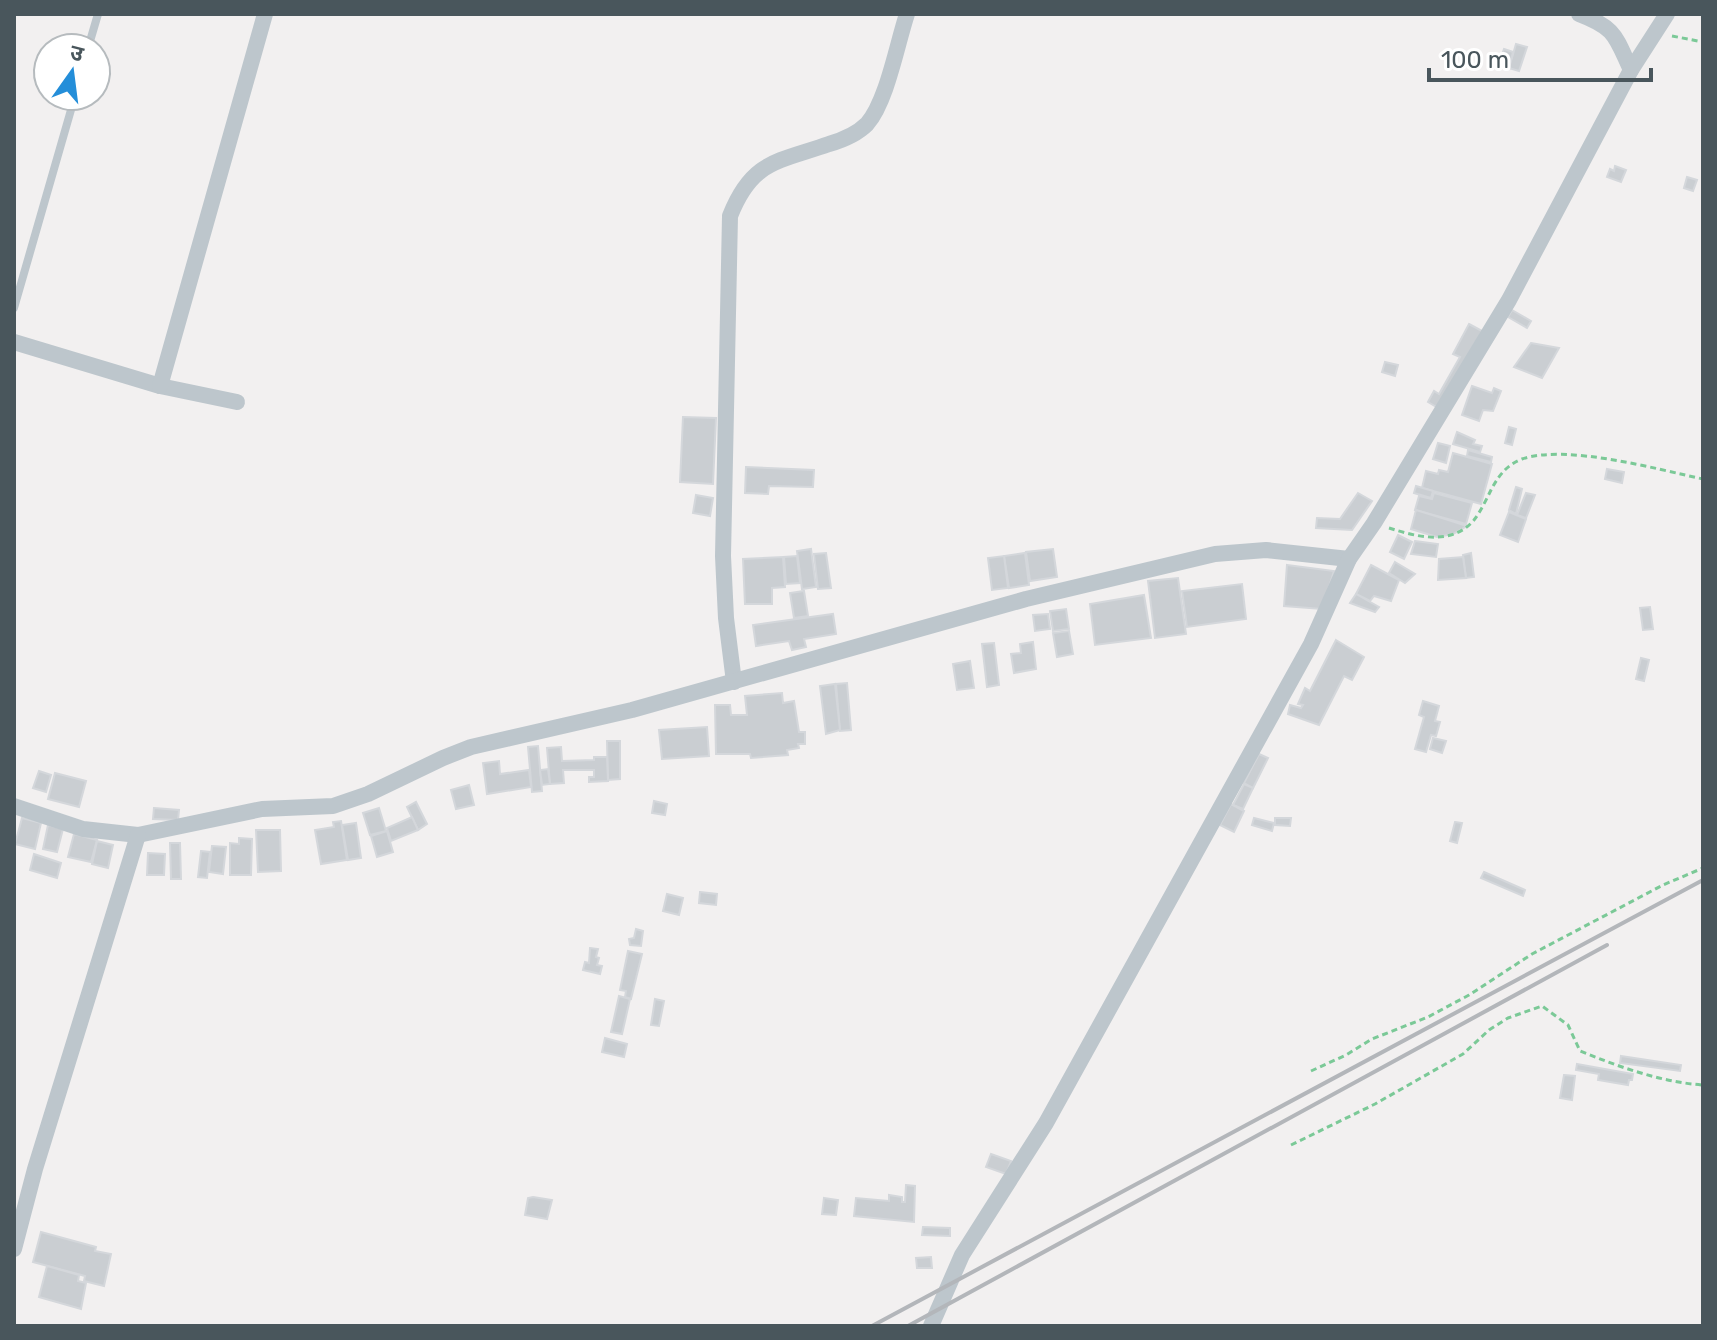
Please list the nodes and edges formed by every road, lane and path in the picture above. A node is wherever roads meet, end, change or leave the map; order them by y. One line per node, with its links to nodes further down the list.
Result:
1 (265, 14): 11 (street)
2 (907, 14): 16 (street)
3 (1579, 14): 7 (street)
4 (1667, 14): 5 (street)
5 (1657, 33): 6 (path); 7 (street)
6 (1703, 42)
7 (1631, 70): 14 (street)
8 (70, 112): 9 (lane)
9 (14, 308)
10 (14, 342): 11 (street)
11 (160, 386): 12 (street)
12 (237, 402)
13 (1703, 479): 14 (path)
14 (1374, 523): 15 (street)
15 (1349, 559): 16 (street); 24 (street)
16 (734, 682): 18 (street)
17 (14, 806): 18 (street)
18 (138, 835): 23 (street)
19 (1703, 868): 20 (path)
20 (1311, 1071)
21 (1703, 1085): 22 (path)
22 (1291, 1145)
23 (14, 1249)
24 (931, 1326)

